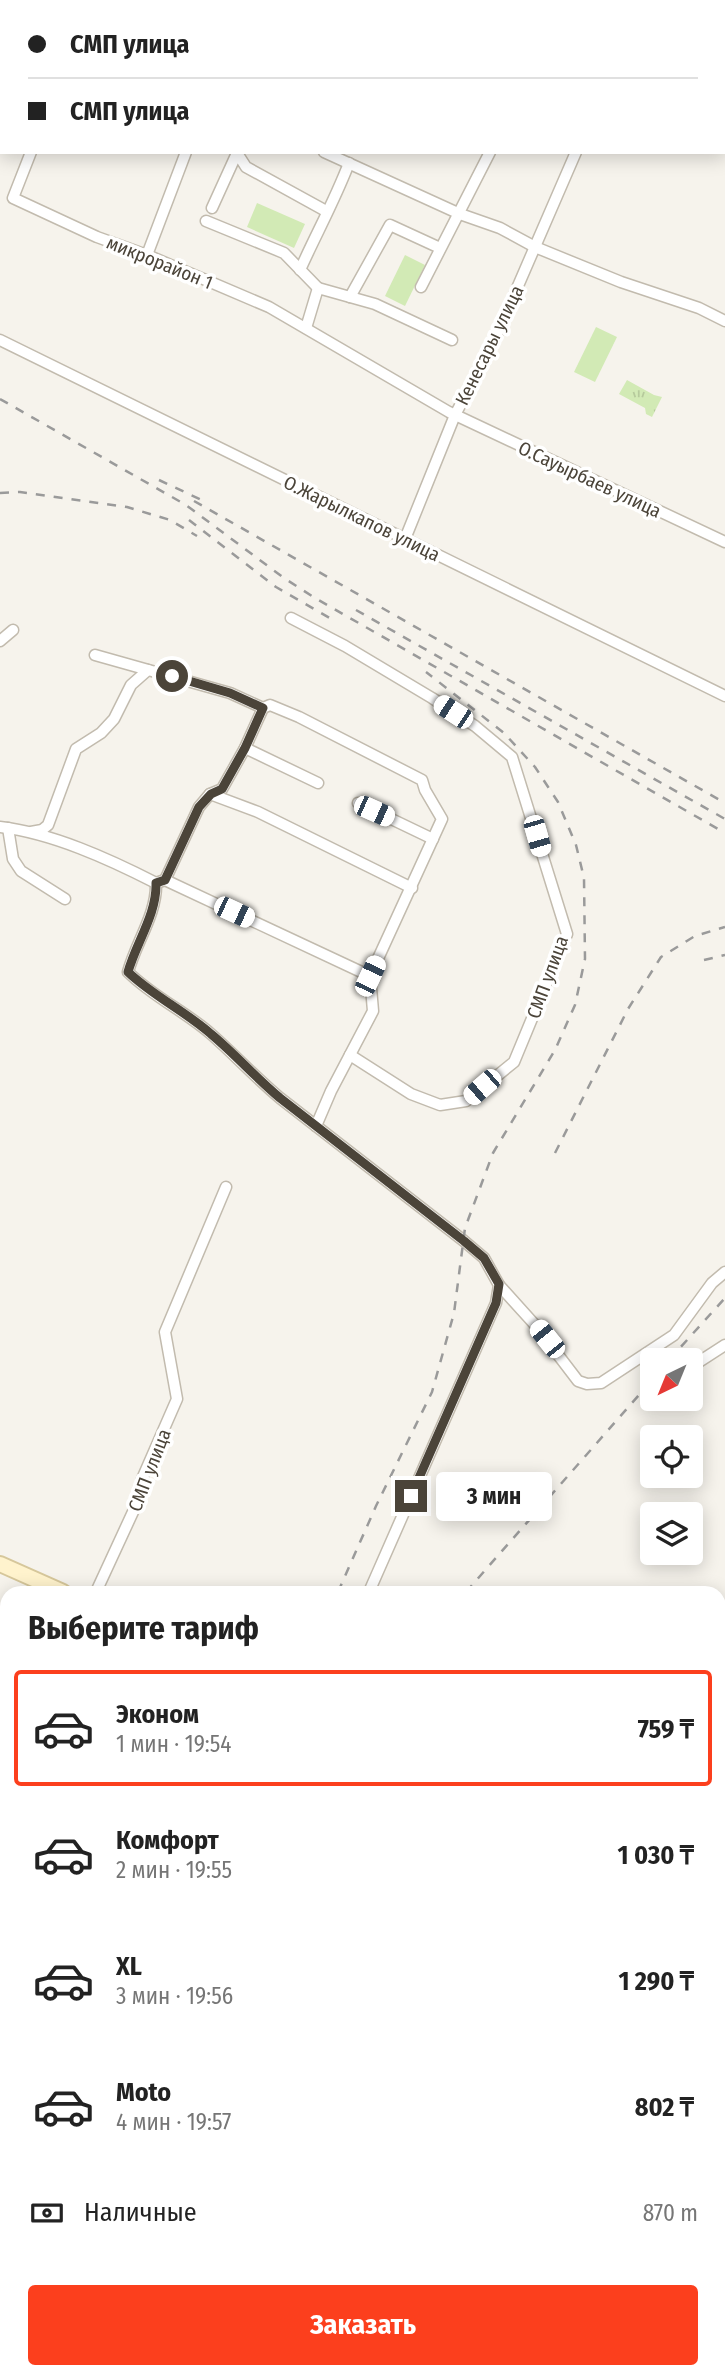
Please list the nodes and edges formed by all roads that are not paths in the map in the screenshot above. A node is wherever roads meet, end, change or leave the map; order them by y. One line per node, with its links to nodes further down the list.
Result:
1 (30, 154): 15 (street, микрорайон 1)
2 (185, 154): 15 (street)
3 (237, 154): 9 (street)
4 (238, 154): 10 (street)
5 (329, 154): 8 (street)
6 (489, 154): 11 (street)
7 (575, 154): 13 (street, Кенесары улица)
8 (349, 163): 10 (street); 11 (street)
9 (212, 208)
10 (326, 211): 16 (street)
11 (460, 214): 13 (street); 14 (street)
12 (206, 221): 16 (street)
13 (535, 247): 20 (street); 24 (street, Кенесары улица)
14 (440, 248): 17 (street); 19 (street)
15 (147, 255): 21 (street, микрорайон 1)
16 (300, 270): 18 (street)
17 (421, 287)
18 (318, 288): 19 (street); 21 (street)
19 (350, 297): 23 (street)
20 (725, 321)
21 (306, 328): 24 (street, микрорайон 1)
22 (0, 340): 25 (street, О.Жарылкапов улица)
23 (452, 340)
24 (455, 415): 25 (street, Кенесары улица); 26 (street, О.Сауырбаев улица)
25 (405, 539): 32 (street, О.Жарылкапов улица)
26 (725, 542)
27 (292, 618): 45 (street, СМП улица)
28 (13, 630): 29 (street)
29 (0, 641)
30 (95, 655): 31 (street)
31 (148, 670): 33 (street); 39 (street)
32 (725, 696)
33 (263, 708): 34 (street); 40 (street)
34 (245, 748): 35 (street); 36 (street)
35 (318, 783)
36 (211, 794): 41 (street); 42 (street)
37 (358, 803): 40 (street)
38 (4, 827): 39 (street); 43 (street)
39 (32, 832): 41 (street)
40 (433, 839): 42 (street)
41 (161, 881): 44 (street); 46 (street)
42 (412, 888): 44 (street)
43 (65, 899)
44 (370, 976): 45 (street)
45 (350, 1055): 46 (street)
46 (316, 1126): 49 (street)
47 (226, 1187): 54 (street, СМП улица)
48 (725, 1272): 49 (street)
49 (499, 1284): 55 (street)
50 (725, 1345): 51 (street)
51 (704, 1359)
52 (0, 1564): 53 (street)
53 (49, 1586)
54 (99, 1586)
55 (372, 1586)

